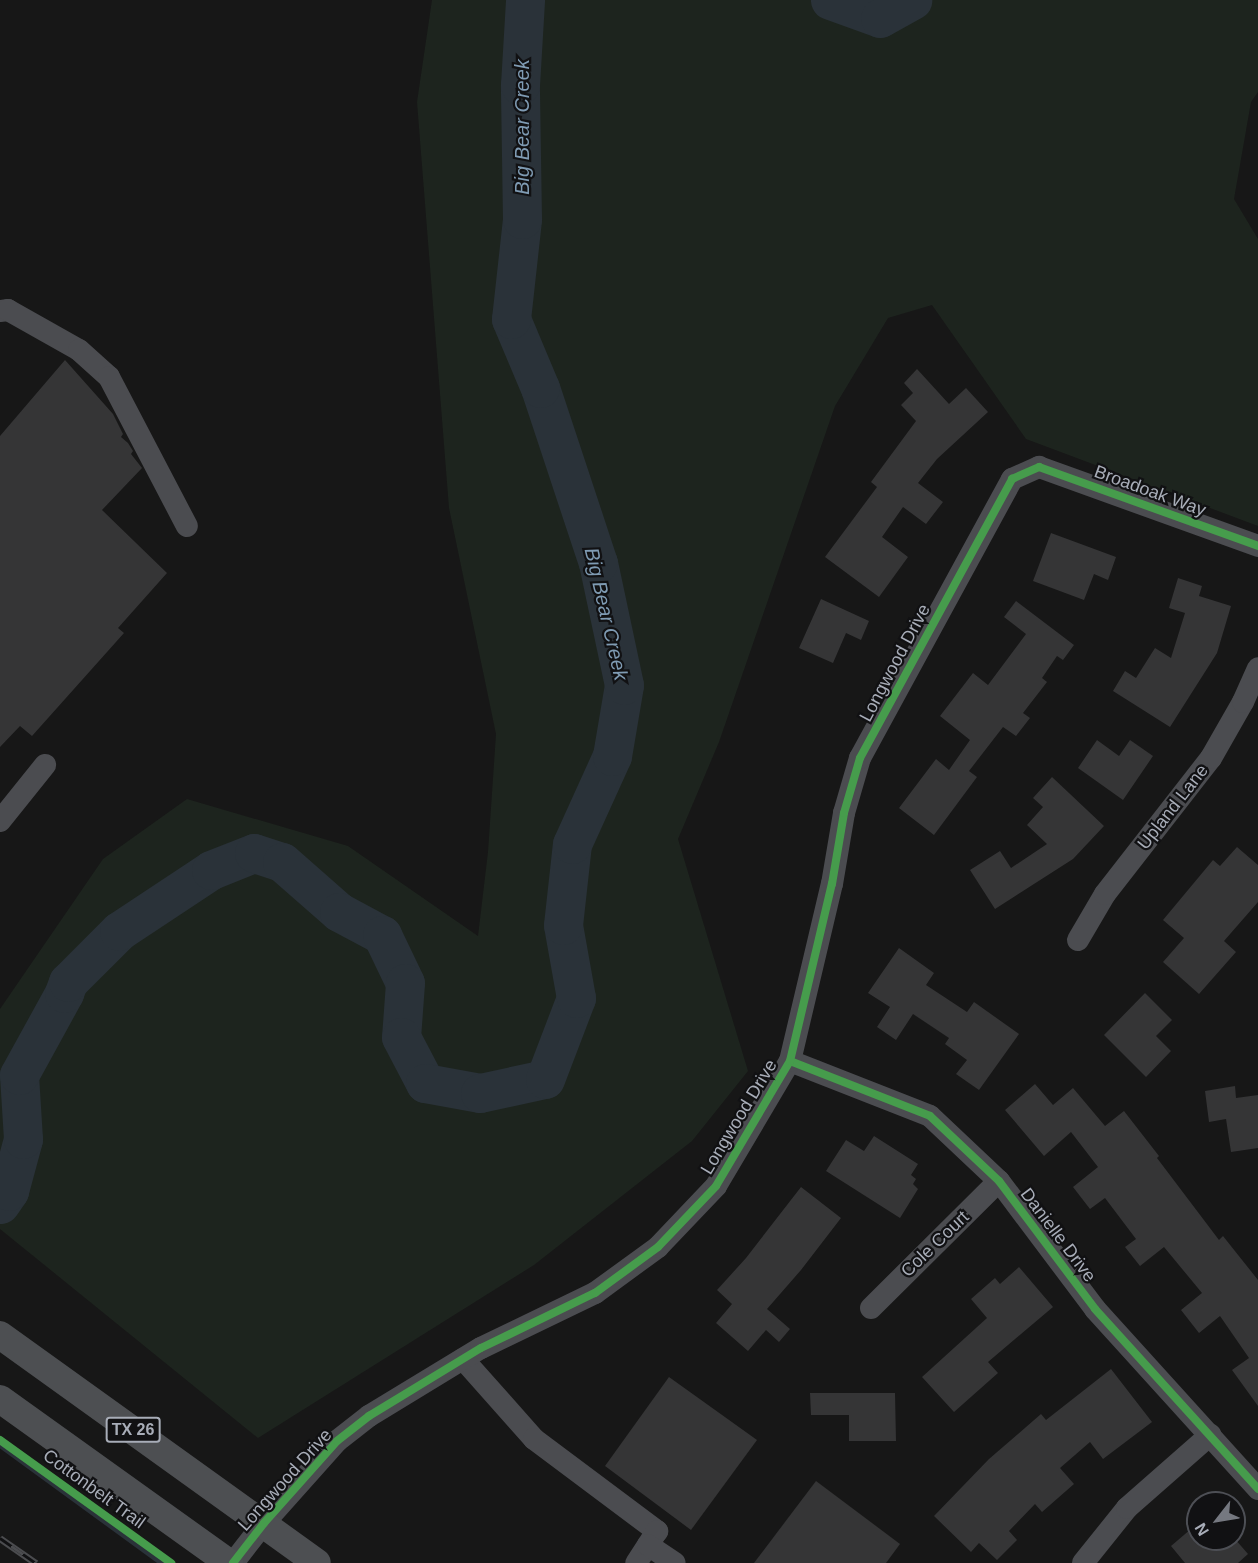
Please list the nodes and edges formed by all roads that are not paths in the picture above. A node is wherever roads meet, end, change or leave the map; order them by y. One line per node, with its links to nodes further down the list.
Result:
1 (0, 311): 3 (street)
2 (1032, 468): 4 (street, Broadoak Way); 9 (street, Longwood Drive)
3 (187, 526)
4 (1258, 546)
5 (1258, 668): 8 (street, Upland Lane)
6 (45, 765): 7 (street)
7 (0, 821)
8 (1078, 940)
9 (790, 1061): 10 (street, Danielle Drive); 13 (street, Longwood Drive)
10 (999, 1181): 11 (street, Cole Court); 15 (street, Danielle Drive)
11 (871, 1308)
12 (1, 1335): 17 (main road, TX 26)
13 (463, 1359): 17 (street, Longwood Drive); 18 (street)
14 (0, 1399): 19 (main road, TX 26)
15 (1210, 1435): 16 (street, Danielle Drive); 23 (street)
16 (1258, 1489)
17 (264, 1523): 20 (street, Longwood Drive); 21 (main road, TX 26)
18 (642, 1554): 22 (street)
19 (229, 1563)
20 (233, 1563)
21 (317, 1563)
22 (675, 1563)
23 (1083, 1563)

